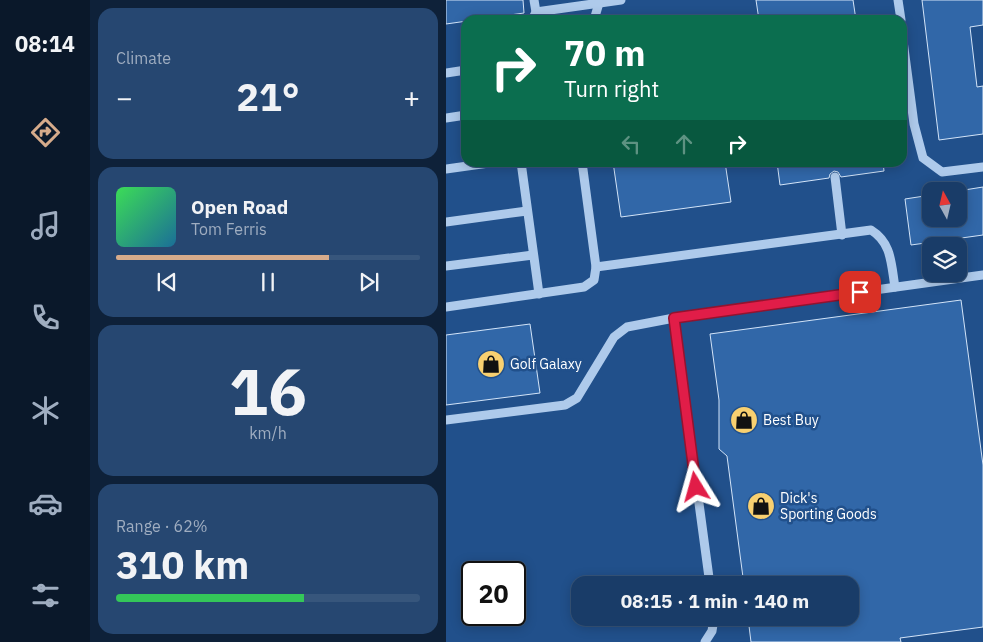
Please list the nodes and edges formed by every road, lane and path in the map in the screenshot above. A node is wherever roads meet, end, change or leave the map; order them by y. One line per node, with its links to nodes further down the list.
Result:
1 (534, 0): 5 (lane)
2 (621, 0): 4 (lane)
3 (898, 0): 8 (lane)
4 (599, 3): 6 (lane); 7 (lane)
5 (534, 15)
6 (539, 15)
7 (595, 15)
8 (900, 15)
9 (461, 70): 11 (lane)
10 (907, 71): 17 (lane)
11 (446, 72)
12 (461, 116): 13 (lane)
13 (446, 118)
14 (461, 167): 18 (lane)
15 (522, 167): 20 (lane)
16 (583, 167): 25 (lane)
17 (983, 167)
18 (446, 169)
19 (835, 178): 22 (lane)
20 (527, 211): 21 (lane); 23 (lane)
21 (446, 222)
22 (842, 234): 25 (lane); 27 (lane)
23 (533, 255): 24 (lane); 28 (lane)
24 (446, 266)
25 (596, 267): 28 (lane)
26 (983, 275): 27 (lane)
27 (895, 287): 30 (lane)
28 (539, 294): 29 (lane)
29 (446, 307)
30 (674, 318): 31 (lane); 32 (lane)
31 (446, 420)
32 (709, 576)
33 (713, 626): 34 (lane)
34 (705, 642)

